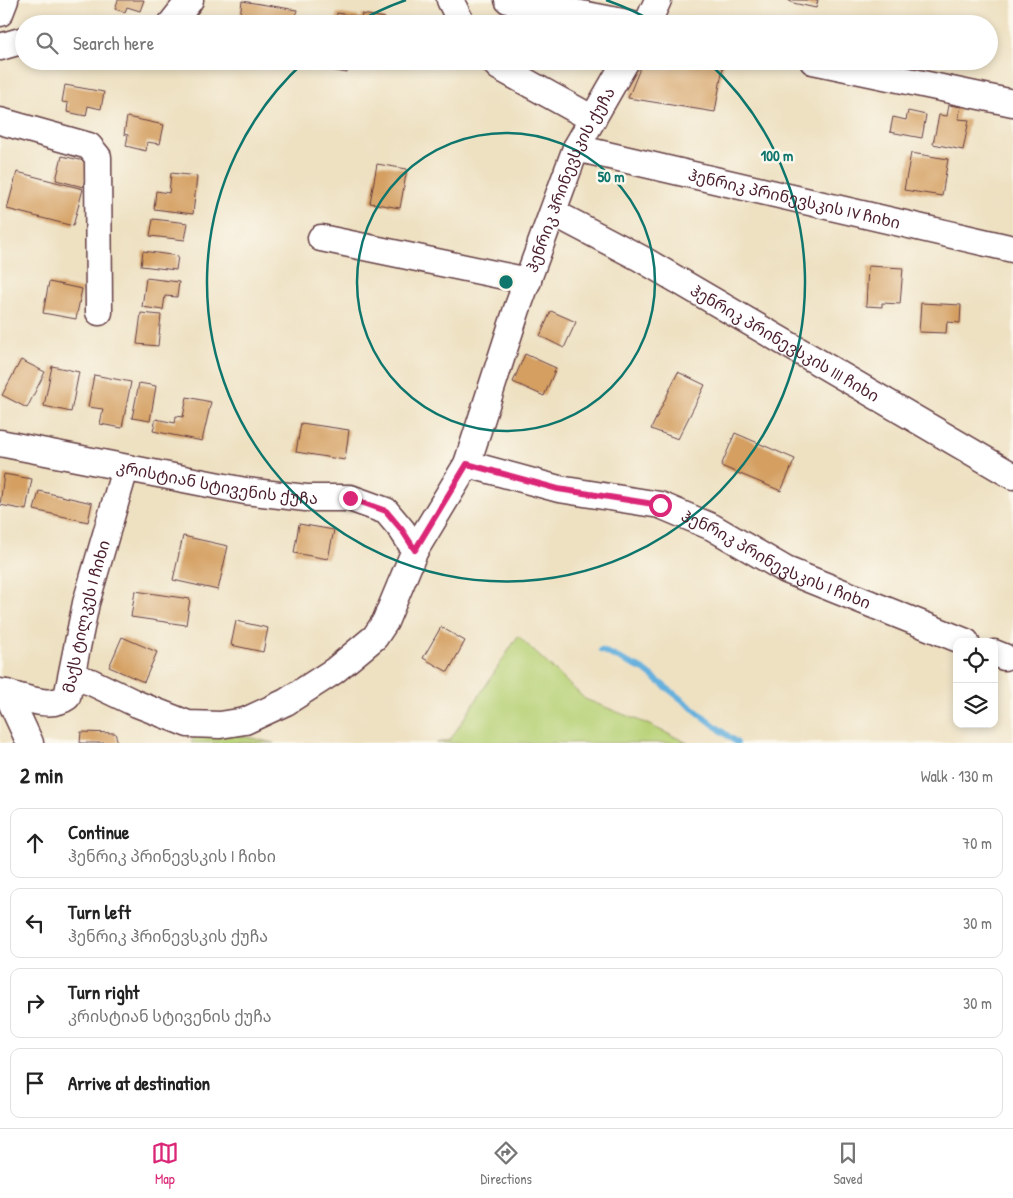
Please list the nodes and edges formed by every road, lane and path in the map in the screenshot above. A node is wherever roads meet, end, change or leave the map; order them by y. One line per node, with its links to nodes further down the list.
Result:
1 (5, 0): 6 (street)
2 (190, 0): 7 (street)
3 (450, 0): 8 (street)
4 (508, 0): 9 (street)
5 (658, 0): 10 (street)
6 (0, 13)
7 (178, 15)
8 (458, 15)
9 (586, 15)
10 (651, 15)
11 (15, 43): 12 (street)
12 (0, 47)
13 (504, 70): 17 (street)
14 (621, 70): 17 (street, ჰენრიკ ჰრინევსკის ქუჩა)
15 (856, 70): 16 (street)
16 (1013, 103)
17 (593, 119): 19 (street, ჰენრიკ ჰრინევსკის ქუჩა)
18 (0, 121): 24 (street)
19 (576, 148): 20 (street, ჰენრიკ ჰრინევსკის ქუჩა); 22 (street, ჰენრიკ პრინევსკის IV ჩიხი)
20 (554, 213): 23 (street, ჰენრიკ ჰრინევსკის ქუჩა); 28 (street, ჰენრიკ პრინევსკის III ჩიხი)
21 (321, 238): 23 (street)
22 (1013, 249)
23 (528, 281): 26 (street, ჰენრიკ ჰრინევსკის ქუჩა)
24 (98, 312)
25 (0, 443): 27 (street, კრისტიან სტივენის ქუჩა)
26 (467, 464): 29 (street, ჰენრიკ ჰრინევსკის ქუჩა); 30 (street, ჰენრიკ პრინევსკის I ჩიხი)
27 (125, 469): 29 (street, კრისტიან სტივენის ქუჩა); 31 (street, მაქს ტილკეს I ჩიხი)
28 (1013, 476)
29 (415, 550): 31 (street, ჰენრიკ ჰრინევსკის ქუჩა)
30 (956, 638)
31 (72, 676): 32 (street, მაქს ტილკეს I ჩიხი)
32 (3, 693): 33 (street)
33 (30, 743)

